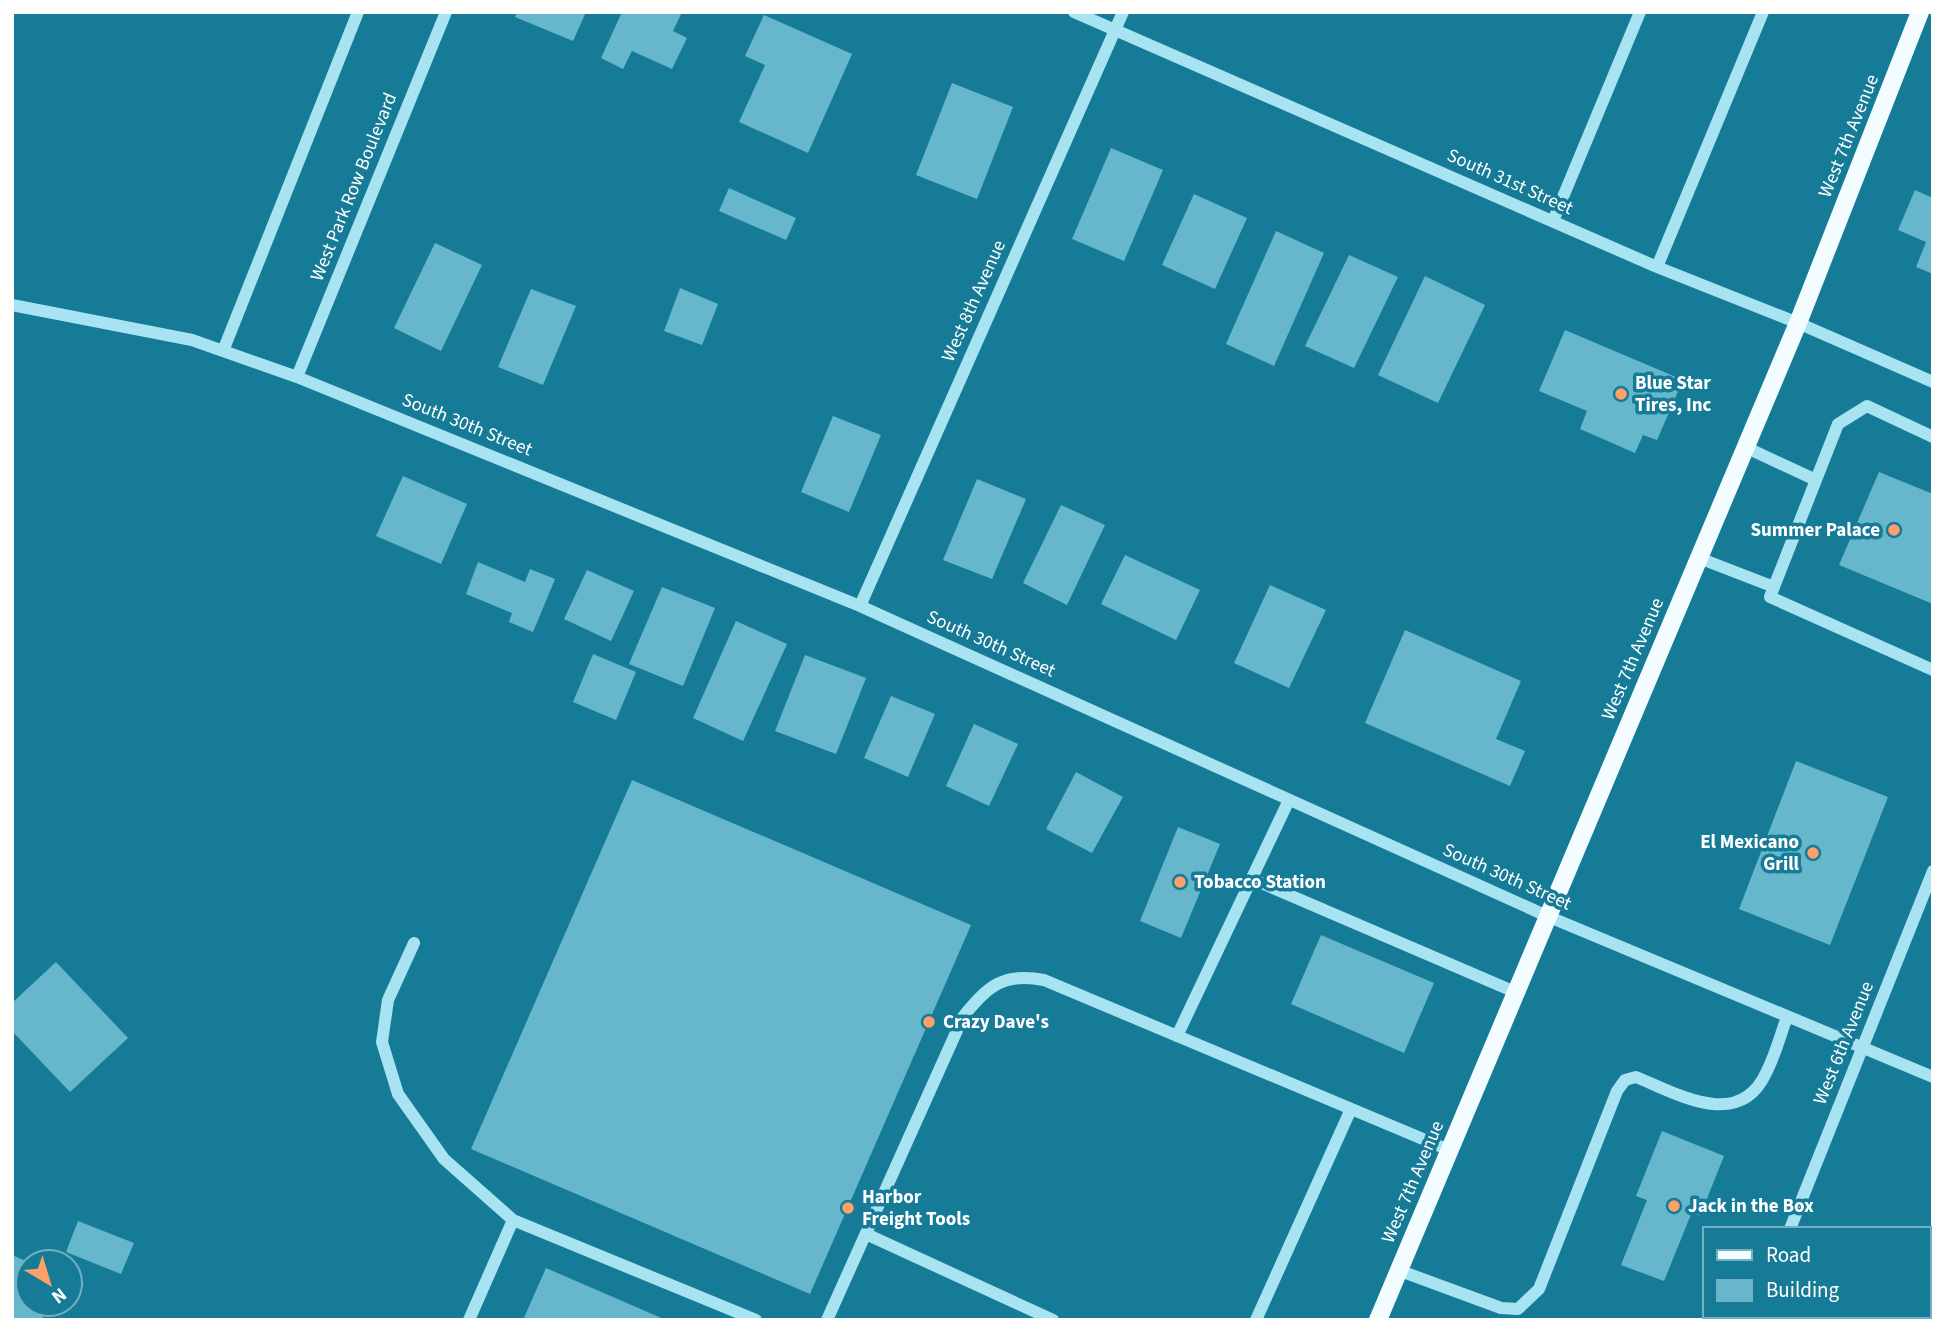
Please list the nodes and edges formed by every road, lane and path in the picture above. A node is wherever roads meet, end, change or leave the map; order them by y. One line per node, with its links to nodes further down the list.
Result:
1 (358, 12): 13 (street)
2 (446, 12): 14 (street, West Park Row Boulevard)
3 (1074, 12): 8 (street, South 31st Street)
4 (1123, 12): 8 (street, West 8th Avenue)
5 (1640, 12): 9 (street)
6 (1763, 12): 10 (street)
7 (1920, 12): 12 (main road, West 7th Avenue)
8 (1115, 30): 9 (street, South 31st Street); 21 (street, West 8th Avenue)
9 (1553, 221): 10 (street, South 31st Street)
10 (1657, 267): 12 (street, South 31st Street)
11 (12, 305): 13 (street, South 30th Street)
12 (1798, 323): 15 (street, South 31st Street); 17 (main road, West 7th Avenue)
13 (223, 351): 14 (street, South 30th Street)
14 (297, 377): 21 (street, South 30th Street)
15 (1933, 382)
16 (1933, 437): 18 (street)
17 (1745, 447): 18 (street); 19 (main road, West 7th Avenue)
18 (1816, 480): 20 (street)
19 (1699, 558): 20 (street); 26 (main road, West 7th Avenue)
20 (1774, 587): 22 (street)
21 (860, 606): 23 (street, South 30th Street)
22 (1933, 670)
23 (1289, 800): 25 (street); 26 (street, South 30th Street)
24 (1933, 871): 31 (street, West 6th Avenue)
25 (1252, 879): 28 (street); 30 (street)
26 (1546, 916): 28 (main road, West 7th Avenue); 29 (street, South 30th Street)
27 (414, 943): 35 (street)
28 (1515, 992): 34 (main road, West 7th Avenue)
29 (1787, 1017): 31 (street, South 30th Street); 38 (street)
30 (1177, 1036): 33 (street); 37 (street)
31 (1862, 1048): 32 (street, South 30th Street); 36 (street, West 6th Avenue)
32 (1933, 1077)
33 (1351, 1109): 34 (street); 43 (street)
34 (1449, 1150): 38 (main road, West 7th Avenue)
35 (513, 1220): 39 (street); 40 (street)
36 (1791, 1227)
37 (866, 1234): 41 (street); 42 (street)
38 (1398, 1270): 44 (main road, West 7th Avenue)
39 (469, 1320)
40 (756, 1320)
41 (827, 1320)
42 (1053, 1320)
43 (1256, 1320)
44 (1378, 1320)

